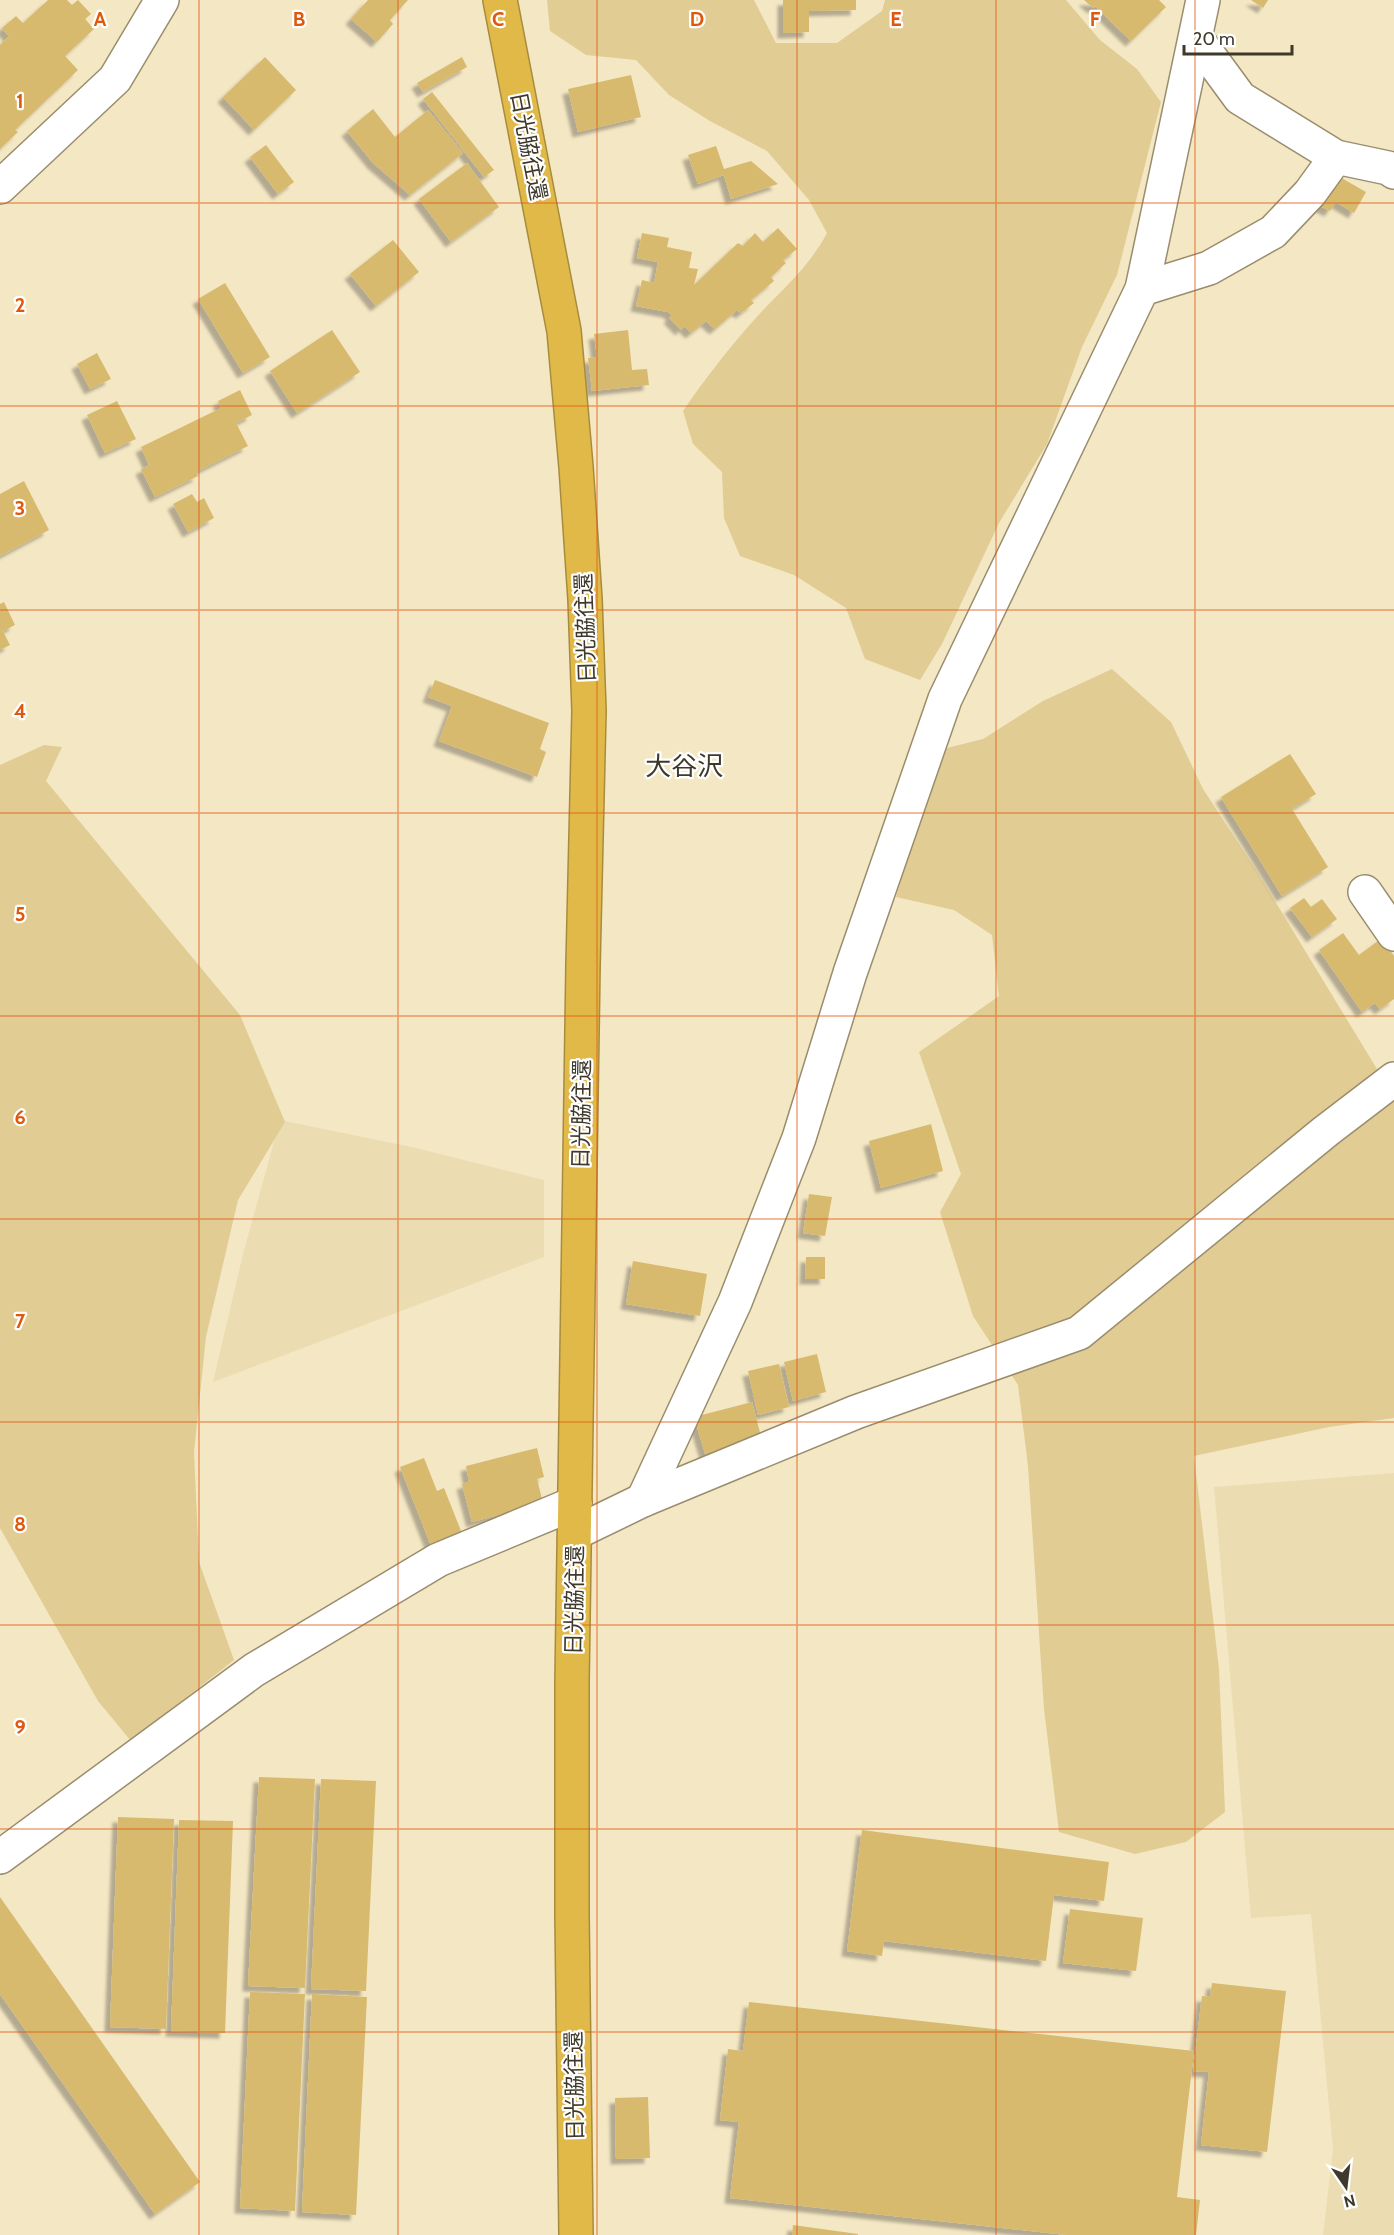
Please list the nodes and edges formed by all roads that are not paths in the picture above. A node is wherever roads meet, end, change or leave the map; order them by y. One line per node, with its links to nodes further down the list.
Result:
1 (162, 0): 6 (street)
2 (500, 0): 12 (highway, 日光脇往還)
3 (1194, 15): 4 (street); 7 (street)
4 (1336, 157): 5 (street); 7 (street)
5 (1394, 172)
6 (0, 187)
7 (1142, 289): 11 (street)
8 (1365, 892): 9 (street)
9 (1394, 934)
10 (1394, 1079): 11 (street)
11 (643, 1500): 12 (street)
12 (575, 1518): 13 (street); 14 (highway, 日光脇往還)
13 (0, 1857)
14 (576, 2235)

